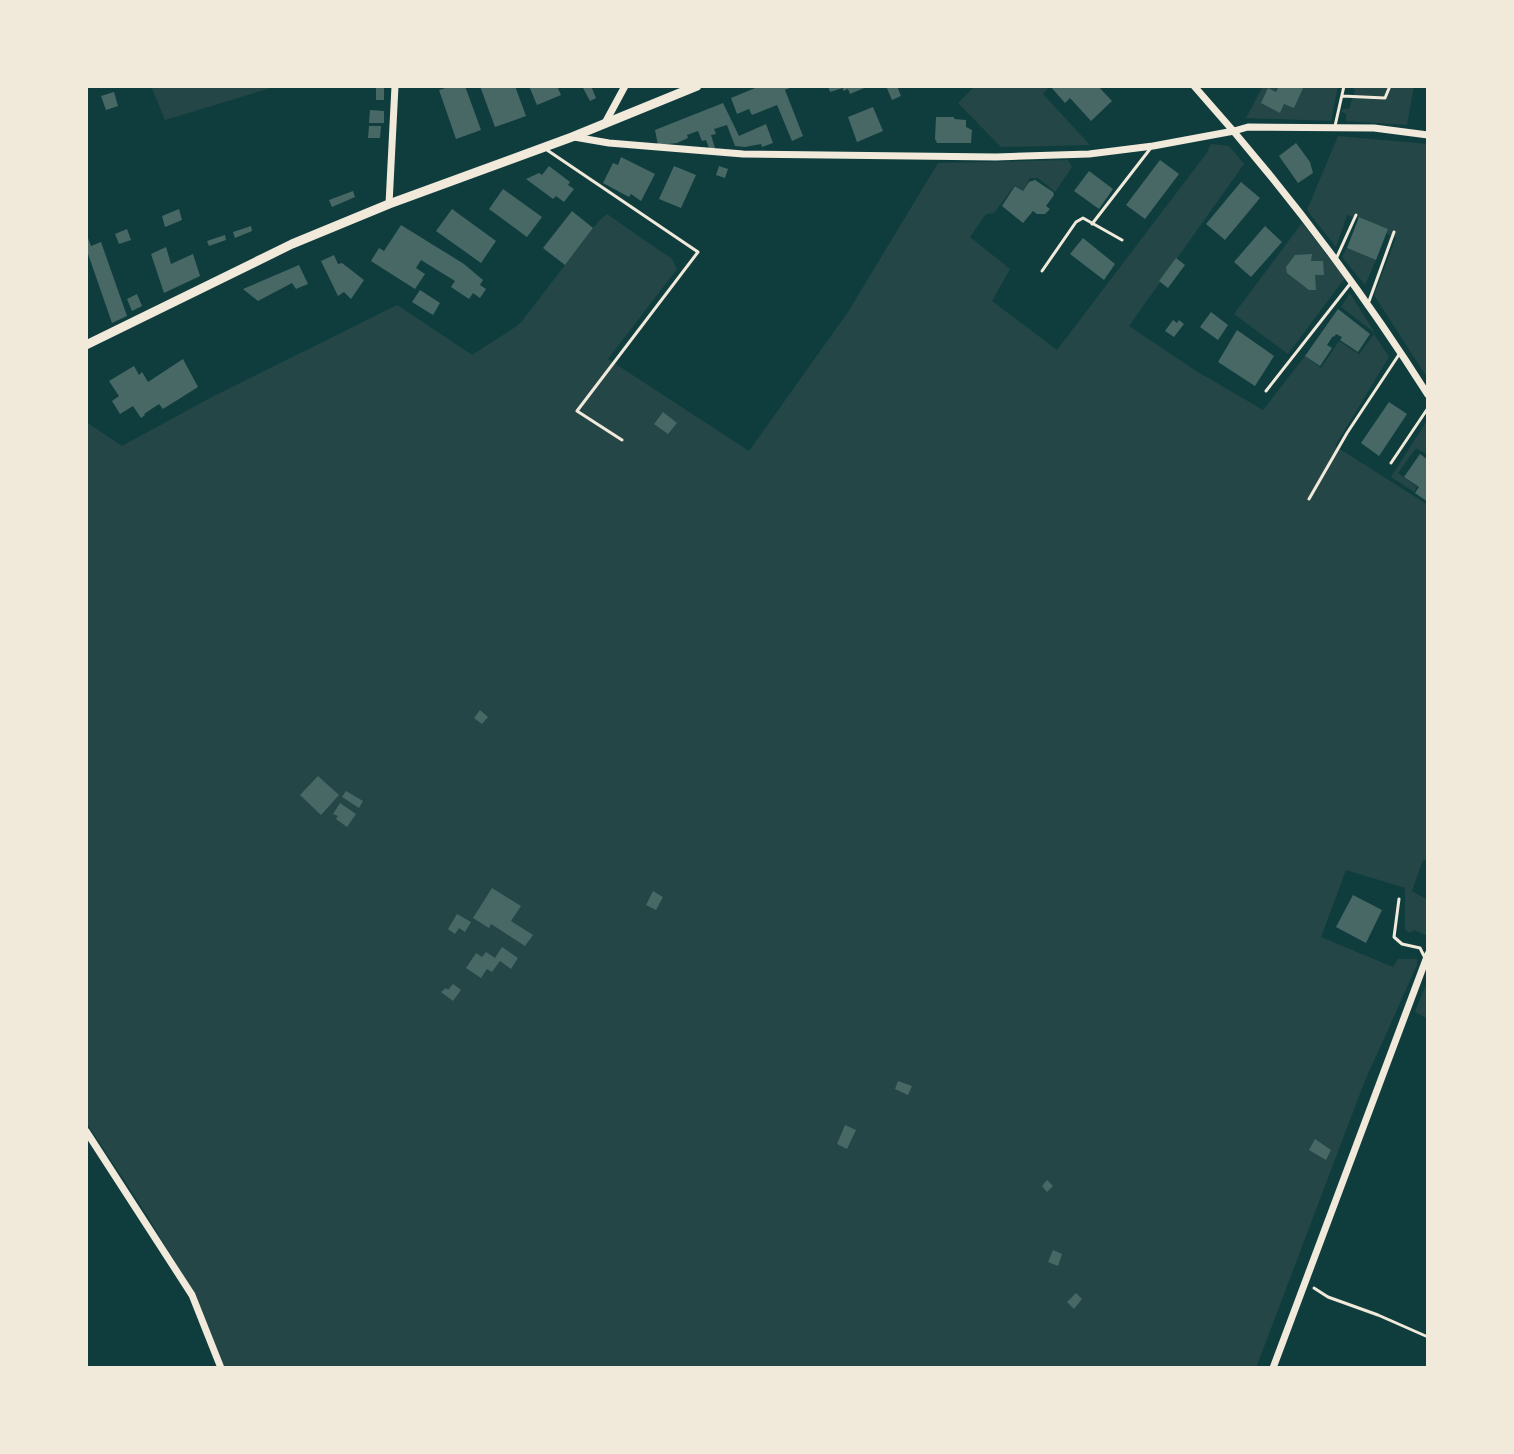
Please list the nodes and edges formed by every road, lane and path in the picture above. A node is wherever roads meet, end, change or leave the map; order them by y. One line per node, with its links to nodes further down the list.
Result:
1 (395, 86): 15 (street)
2 (625, 86): 8 (street)
3 (697, 86): 8 (main road)
4 (1194, 86): 10 (street)
5 (1344, 86): 7 (lane)
6 (1390, 86): 7 (lane)
7 (1342, 96): 9 (lane)
8 (605, 123): 12 (main road)
9 (1335, 126): 10 (street); 11 (street)
10 (1234, 131): 13 (street); 20 (street)
11 (1428, 135)
12 (572, 137): 13 (street); 14 (main road)
13 (1153, 146): 17 (lane)
14 (544, 148): 15 (main road); 29 (lane)
15 (389, 204): 24 (main road)
16 (1356, 215): 20 (lane)
17 (1092, 224): 19 (lane); 21 (lane)
18 (1394, 232): 23 (lane)
19 (1122, 240)
20 (1336, 259): 22 (street)
21 (1042, 271)
22 (1352, 282): 23 (street); 26 (lane)
23 (1368, 305): 25 (street)
24 (86, 345)
25 (1400, 352): 27 (street); 31 (lane)
26 (1266, 391)
27 (1428, 395)
28 (1428, 408): 30 (lane)
29 (622, 440)
30 (1391, 463)
31 (1309, 499)
32 (1399, 899): 33 (lane)
33 (1426, 962): 35 (street)
34 (86, 1131): 37 (street)
35 (1305, 1282): 36 (path); 38 (street)
36 (1428, 1337)
37 (221, 1368)
38 (1273, 1368)

